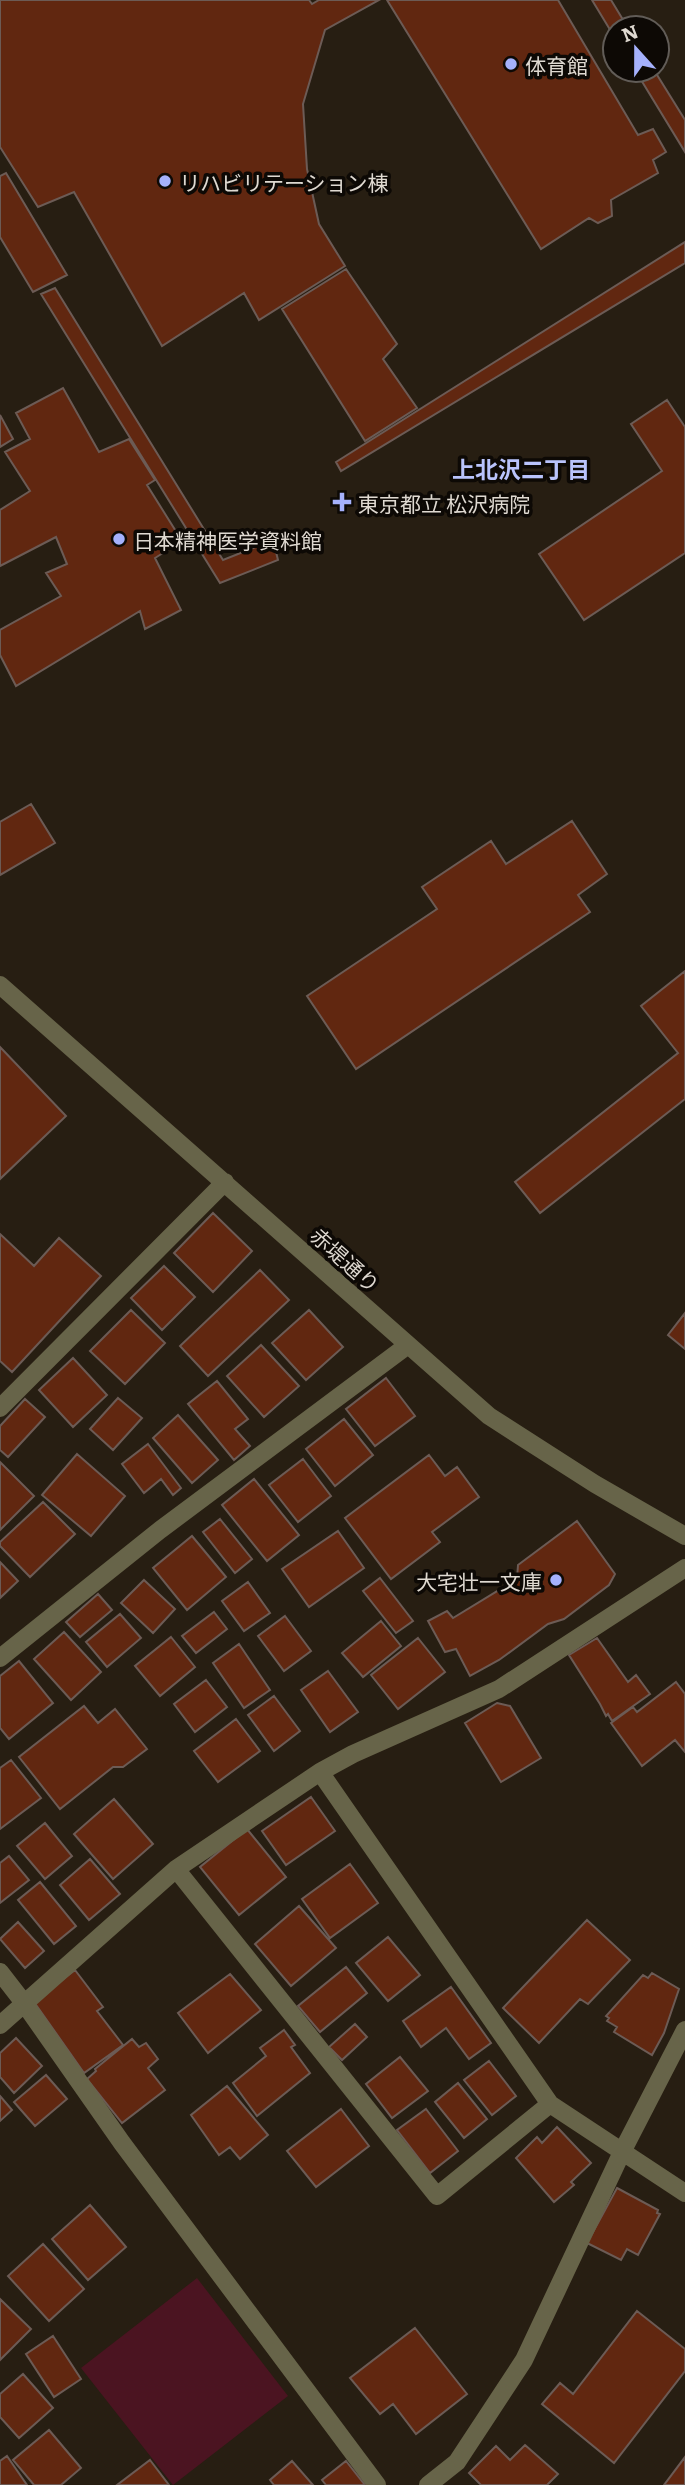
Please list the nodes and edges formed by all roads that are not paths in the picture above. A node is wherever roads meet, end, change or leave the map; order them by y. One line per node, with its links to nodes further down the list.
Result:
1 (0, 985): 2 (street, 赤堤通り)
2 (225, 1182): 3 (street, 赤堤通り); 4 (street)
3 (408, 1345): 5 (street, 赤堤通り); 7 (street)
4 (0, 1408)
5 (685, 1535)
6 (685, 1568): 8 (street)
7 (0, 1658)
8 (320, 1772): 9 (street); 14 (street)
9 (176, 1869): 11 (street); 14 (street)
10 (0, 1972): 11 (street)
11 (24, 2003): 12 (street); 17 (street)
12 (0, 2025)
13 (685, 2030): 15 (street)
14 (550, 2104): 15 (street)
15 (622, 2152): 16 (street); 18 (street)
16 (685, 2193)
17 (377, 2485)
18 (428, 2485)

